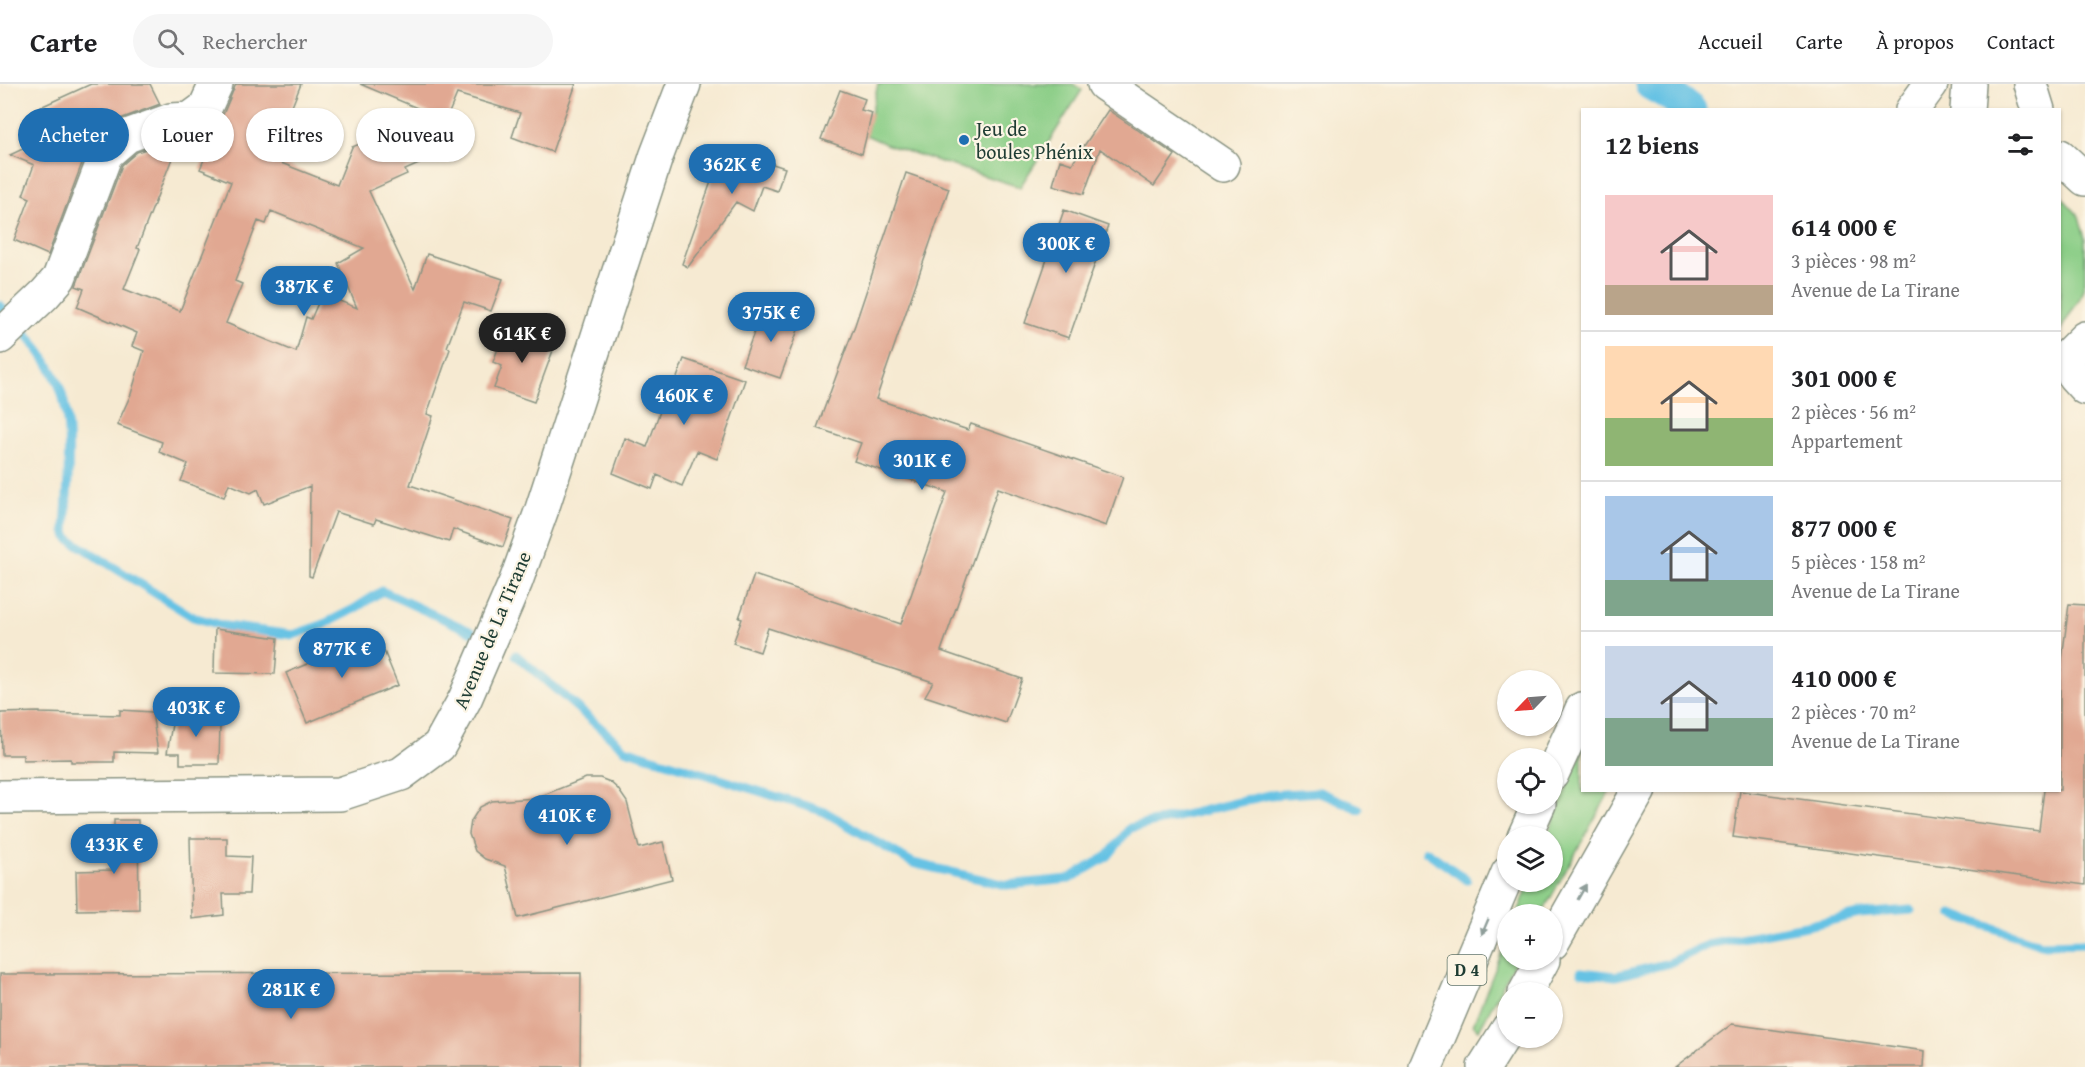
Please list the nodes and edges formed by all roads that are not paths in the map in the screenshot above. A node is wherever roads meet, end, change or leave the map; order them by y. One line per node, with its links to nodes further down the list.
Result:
1 (216, 84): 13 (street)
2 (684, 84): 19 (street, Avenue de La Tirane)
3 (1104, 84): 11 (street)
4 (1931, 84): 7 (street)
5 (1969, 84): 8 (street)
6 (2030, 84): 9 (street)
7 (1913, 108)
8 (1967, 108)
9 (2037, 108)
10 (2061, 157): 12 (street)
11 (1223, 165)
12 (2085, 179)
13 (10, 327)
14 (2085, 338): 15 (street)
15 (2073, 376)
16 (1581, 711): 17 (street)
17 (1563, 750)
18 (1638, 792): 21 (street, one-way to 18)
19 (0, 797)
20 (1500, 892): 24 (street, D 4, one-way to 24)
21 (1563, 924)
22 (1497, 1047): 25 (street)
23 (1500, 1048): 26 (street)
24 (1426, 1067)
25 (1484, 1067)
26 (1492, 1067)

